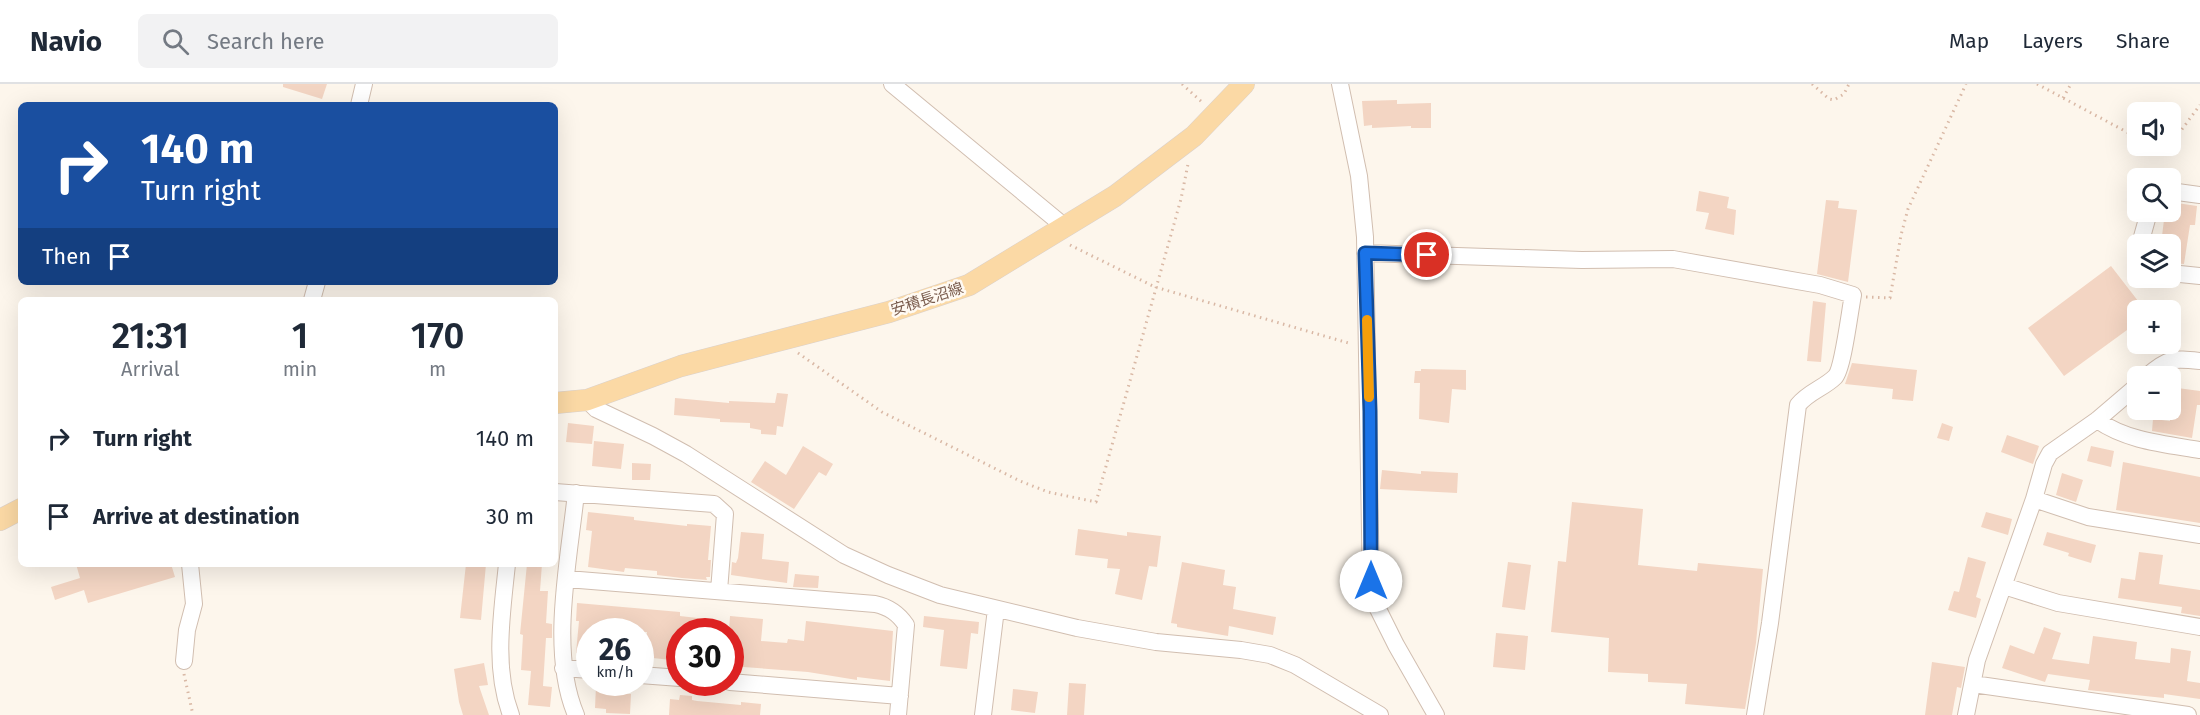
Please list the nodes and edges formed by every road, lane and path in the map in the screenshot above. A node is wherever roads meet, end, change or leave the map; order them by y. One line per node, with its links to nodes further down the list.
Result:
1 (364, 84): 12 (street)
2 (892, 84): 20 (street)
3 (1182, 84): 14 (path)
4 (1244, 84): 14 (main road, 安積長沼線)
5 (1340, 84): 21 (street)
6 (1812, 84): 7 (path)
7 (1849, 84)
8 (1966, 84): 25 (path)
9 (2037, 84): 11 (path)
10 (2071, 84): 11 (path)
11 (2063, 98): 16 (path)
12 (360, 102)
13 (2200, 105): 15 (path)
14 (1216, 114): 17 (main road, 安積長沼線)
15 (2181, 131)
16 (2127, 132)
17 (1194, 136): 20 (main road, 安積長沼線); 24 (path)
18 (2181, 192): 19 (street)
19 (2200, 195)
20 (1058, 231): 24 (path); 26 (main road, 安積長沼線)
21 (1365, 253): 25 (street); 27 (street)
22 (2181, 274): 23 (street)
23 (2200, 276)
24 (1155, 287): 26 (path); 27 (path)
25 (1853, 295): 61 (street)
26 (786, 338): 31 (main road, 安積長沼線)
27 (1368, 349): 60 (street)
28 (2200, 360): 29 (street)
29 (2159, 366)
30 (2127, 394): 33 (street)
31 (586, 400): 32 (main road, 安積長沼線); 46 (street)
32 (558, 404)
33 (2097, 420): 34 (street); 37 (street)
34 (2200, 450)
35 (558, 492): 36 (street)
36 (576, 493): 43 (street); 45 (street)
37 (2034, 499): 40 (street); 44 (street)
38 (18, 510): 39 (main road)
39 (0, 519)
40 (2200, 535)
41 (190, 567): 48 (street)
42 (507, 567): 55 (street)
43 (567, 579): 45 (street); 49 (street)
44 (2004, 586): 47 (street); 52 (street)
45 (719, 591): 53 (street)
46 (996, 609): 58 (street); 59 (street)
47 (2200, 627)
48 (184, 661): 54 (path)
49 (563, 668): 50 (street); 56 (street)
50 (576, 669)
51 (744, 683): 53 (street)
52 (1972, 684): 62 (street); 63 (street)
53 (900, 696): 57 (street)
54 (194, 715)
55 (511, 715)
56 (576, 715)
57 (898, 715)
58 (983, 715)
59 (1380, 715)
60 (1436, 715)
61 (1755, 715)
62 (1966, 715)
63 (2188, 715)

